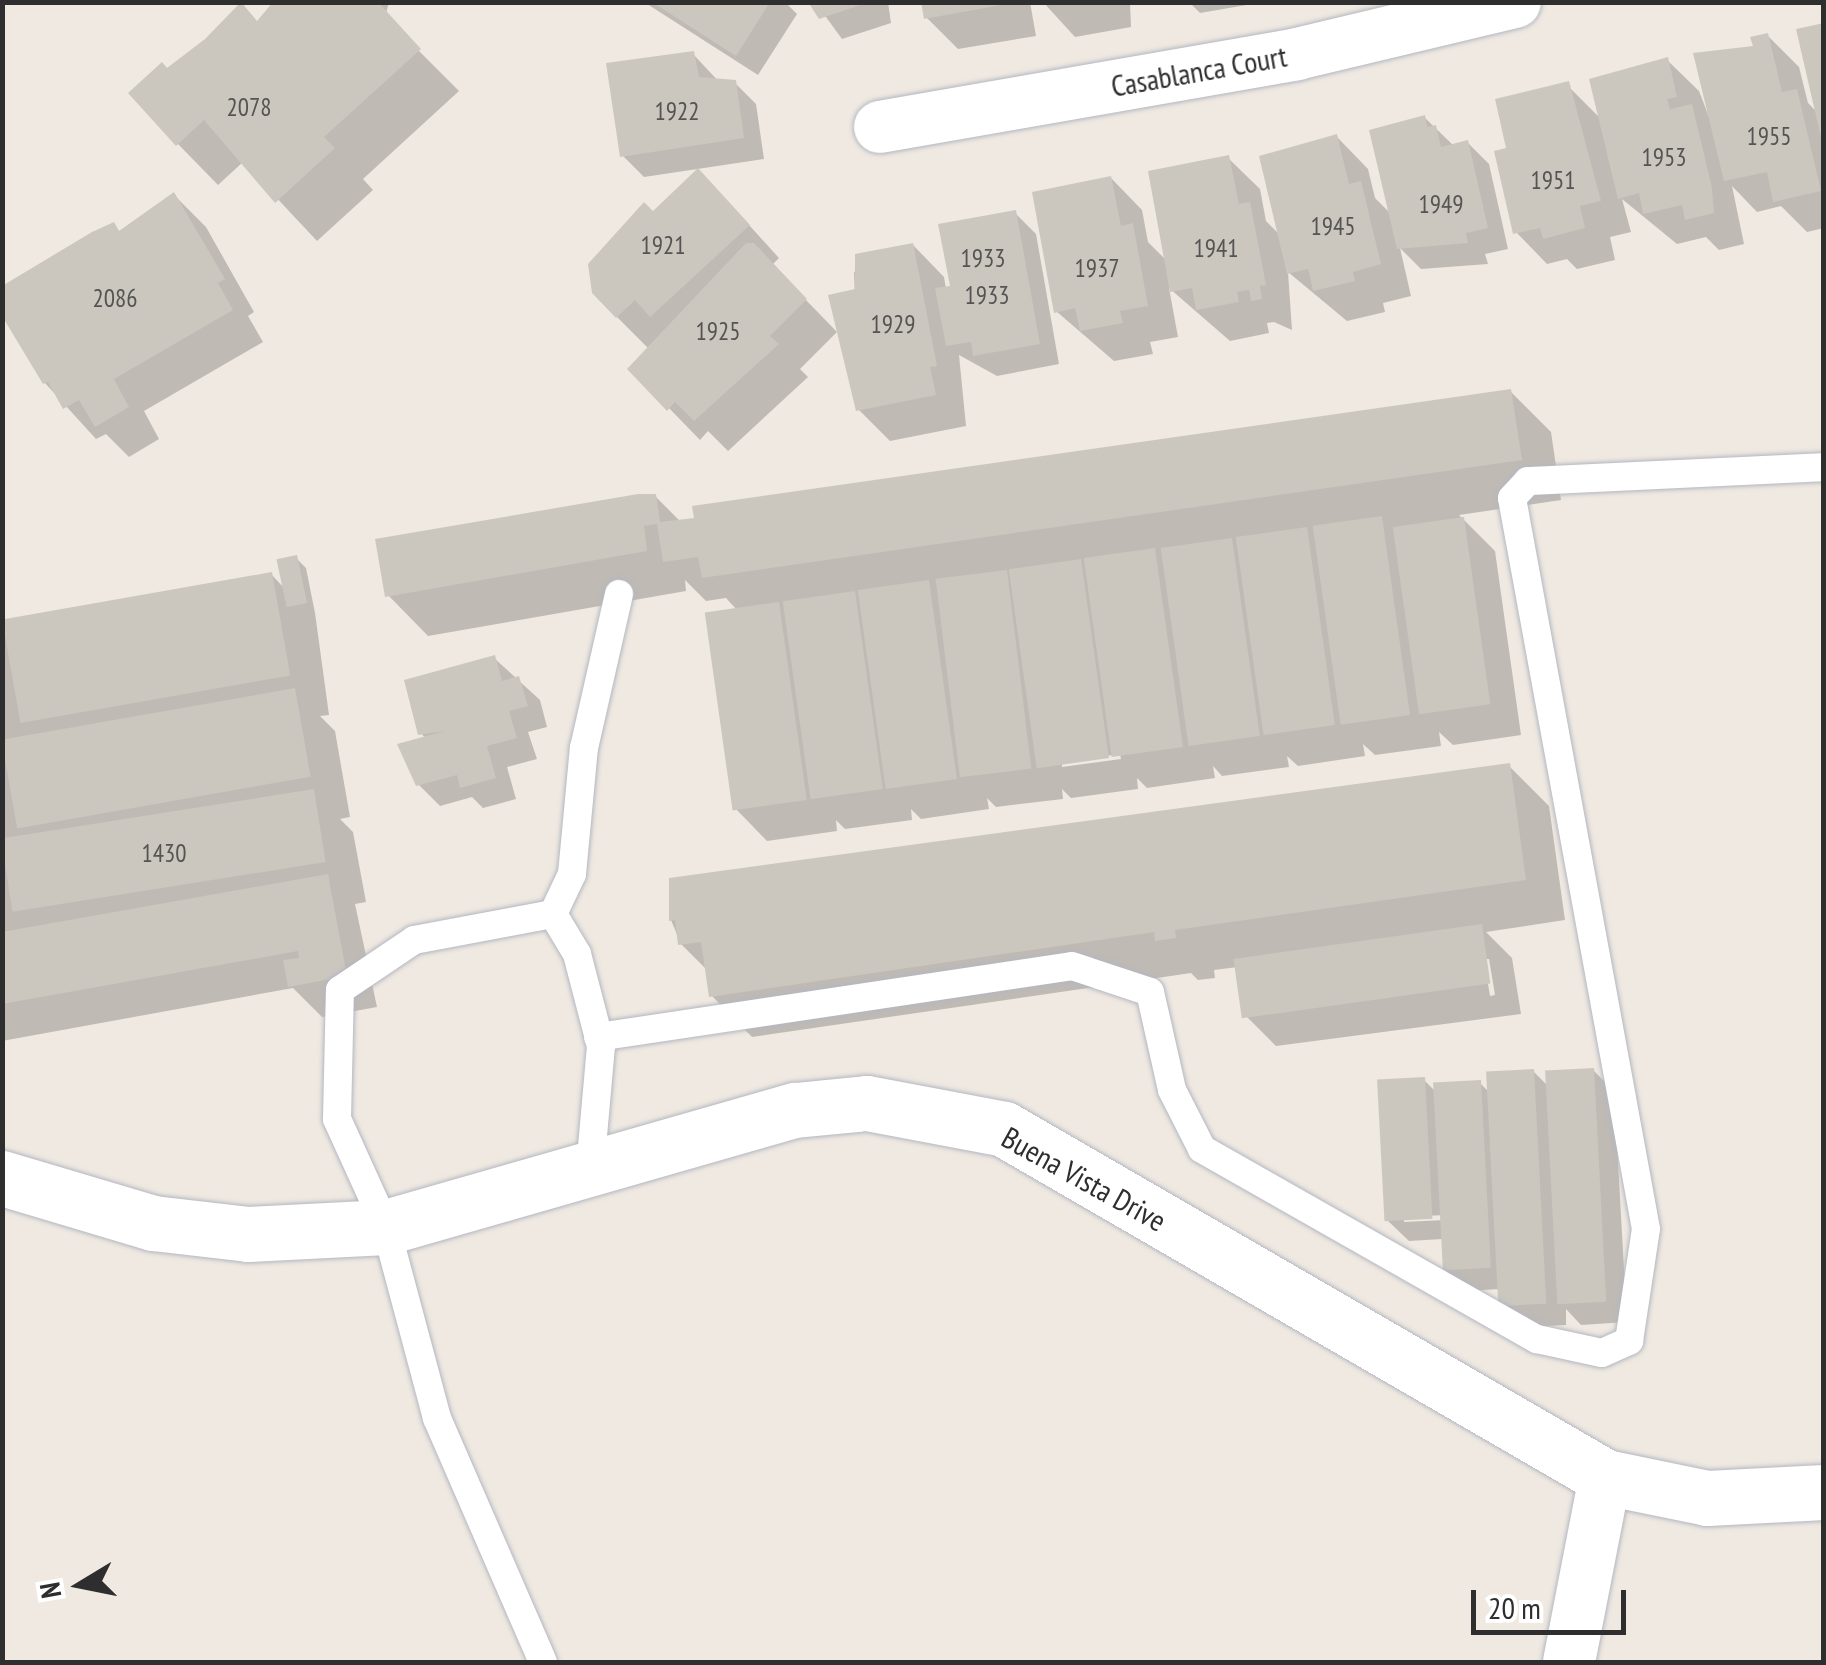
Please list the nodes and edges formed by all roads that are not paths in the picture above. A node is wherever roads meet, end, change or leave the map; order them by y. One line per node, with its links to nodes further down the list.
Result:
1 (1515, 2): 2 (street, Casablanca Court)
2 (880, 128)
3 (1824, 467): 6 (lane)
4 (619, 594): 5 (lane)
5 (553, 914): 6 (lane); 9 (lane)
6 (598, 1038): 7 (lane)
7 (590, 1169): 9 (street, Buena Vista Drive); 10 (street, Buena Vista Drive)
8 (2, 1178): 9 (street, Buena Vista Drive)
9 (386, 1226): 12 (lane)
10 (1605, 1477): 11 (street, Buena Vista Drive); 13 (street)
11 (1824, 1492)
12 (543, 1662)
13 (1568, 1662)

